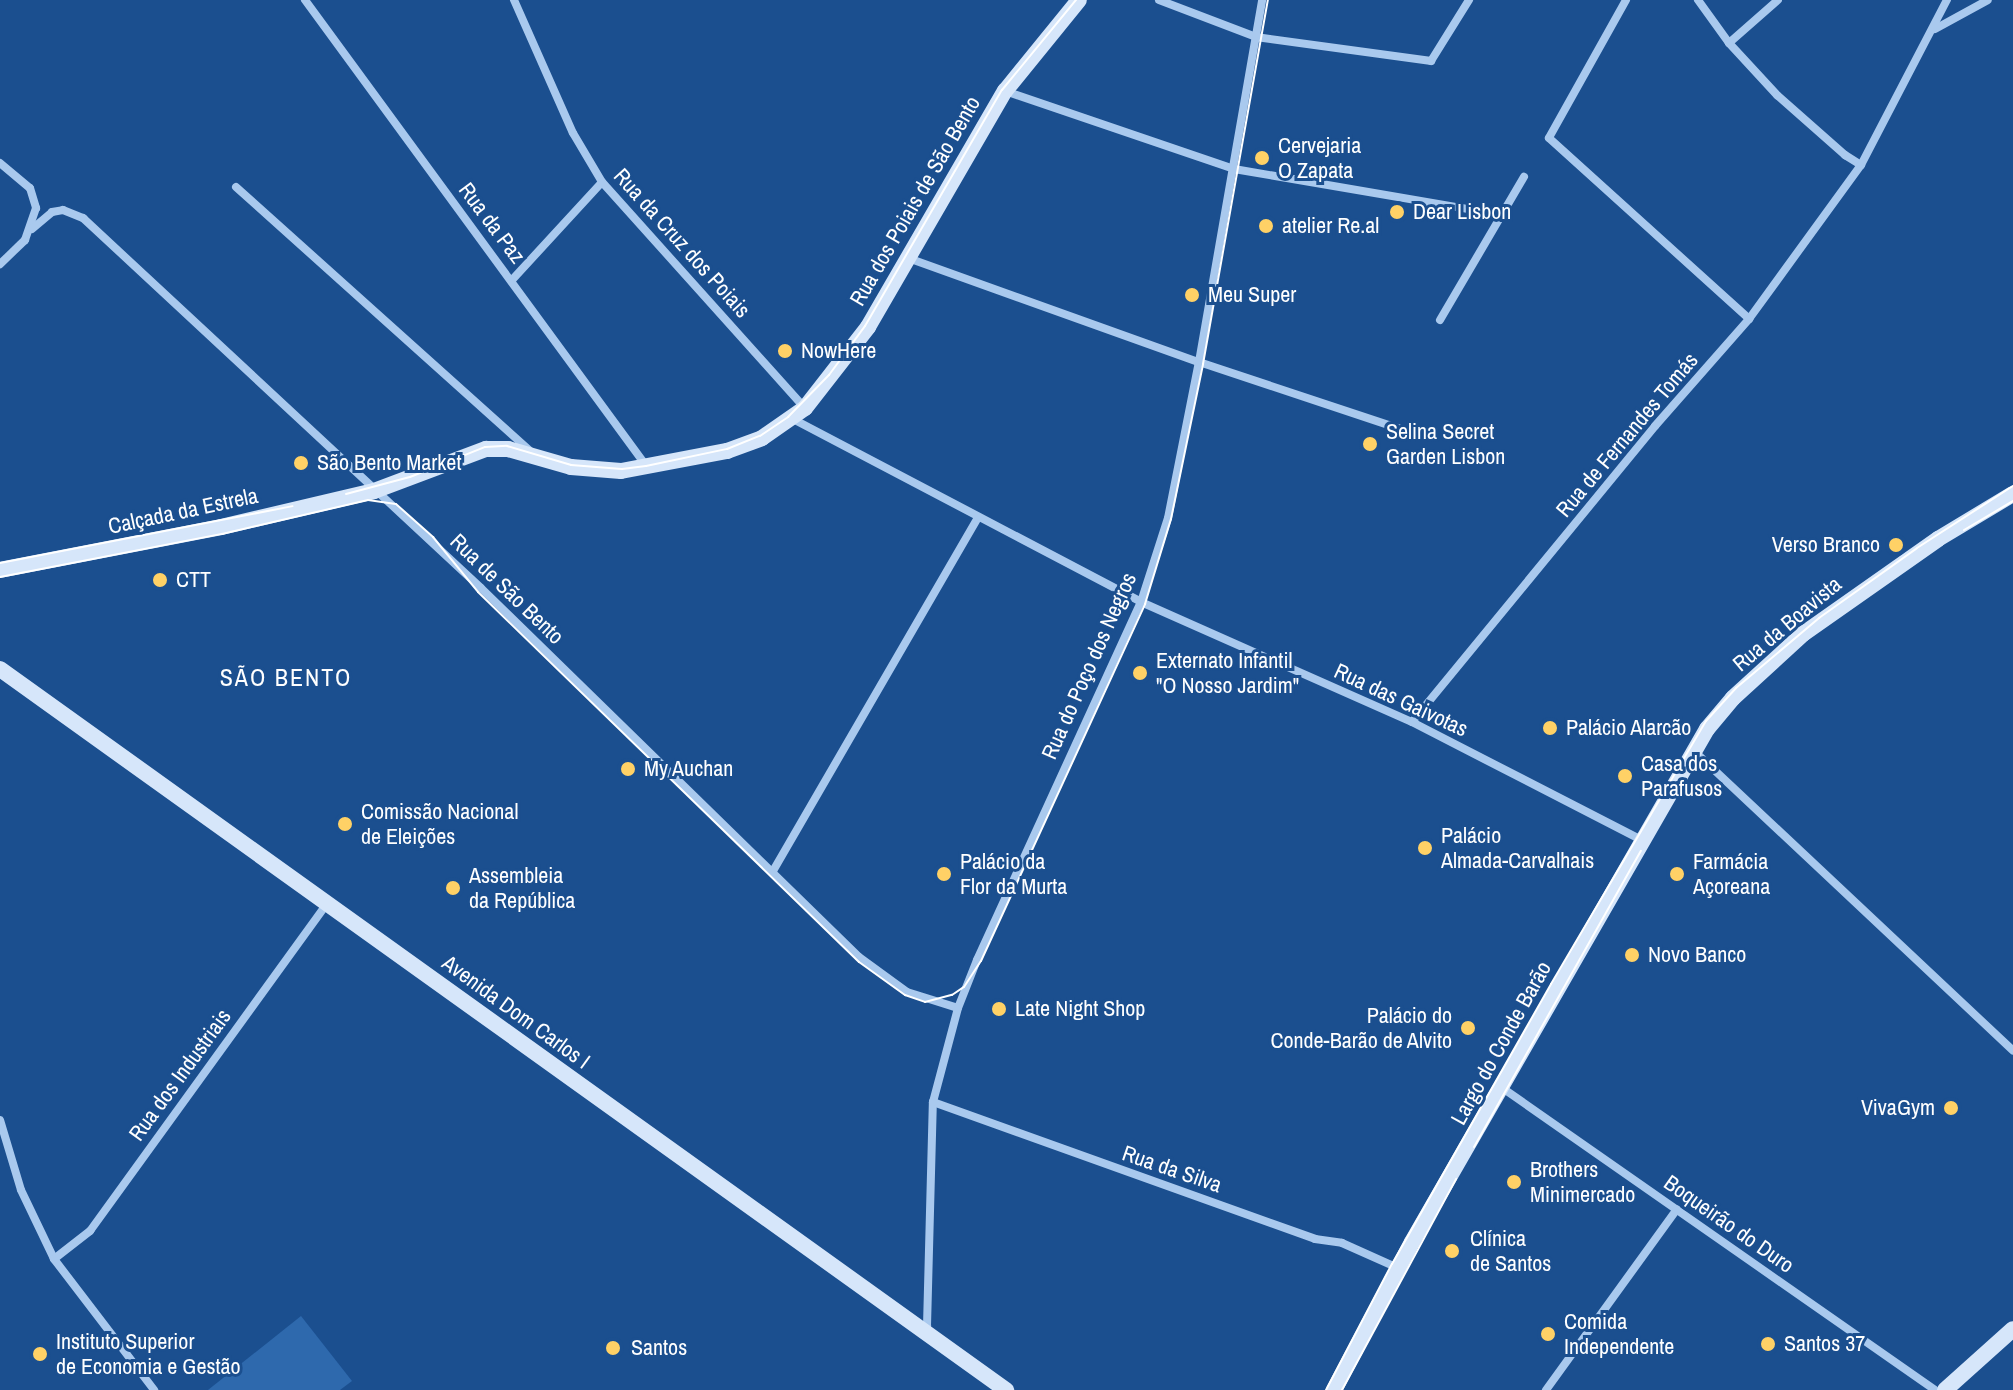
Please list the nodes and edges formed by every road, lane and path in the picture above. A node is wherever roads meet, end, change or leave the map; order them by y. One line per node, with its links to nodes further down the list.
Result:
1 (319, 0): 12 (street)
2 (514, 0): 21 (street, Rua da Cruz dos Poiais)
3 (1079, 0): 16 (street, Rua dos Poiais de São Bento)
4 (1159, 0): 14 (street)
5 (1262, 0): 14 (street, Rua do Poço dos Negros)
6 (1469, 0): 14 (street)
7 (1626, 0): 28 (street)
8 (1698, 0): 15 (street)
9 (1778, 0): 15 (street)
10 (1947, 0): 13 (street, Rua de Fernandes Tomás)
11 (1988, 0): 13 (street)
12 (307, 3): 27 (street, Rua da Paz)
13 (1934, 29): 18 (street, Rua de Fernandes Tomás)
14 (1256, 37): 19 (street, Rua do Poço dos Negros)
15 (1729, 43): 18 (street)
16 (1005, 91): 19 (street); 25 (street, Rua dos Poiais de São Bento)
17 (0, 163): 24 (street)
18 (1861, 165): 28 (street, Rua de Fernandes Tomás)
19 (1234, 169): 23 (street); 30 (street, Rua do Poço dos Negros)
20 (1524, 177): 23 (street)
21 (602, 182): 27 (street); 31 (street, Rua da Cruz dos Poiais)
22 (236, 187): 33 (street)
23 (1502, 215): 29 (street)
24 (32, 229): 26 (street); 35 (street, Rua de São Bento)
25 (908, 258): 30 (street); 31 (street, Rua dos Poiais de São Bento)
26 (0, 264)
27 (512, 280): 34 (street, Rua da Paz)
28 (1749, 319): 41 (street, Rua de Fernandes Tomás)
29 (1440, 320)
30 (1199, 362): 32 (street); 39 (street, Rua do Poço dos Negros)
31 (798, 413): 34 (street, Rua dos Poiais de São Bento); 37 (street, Rua da Cruz dos Poiais)
32 (1400, 429)
33 (537, 457): 34 (street, Rua dos Poiais de São Bento); 35 (street, Rua dos Poiais de São Bento)
34 (648, 469)
35 (374, 491): 38 (street, Calçada da Estrela); 44 (street, Rua de São Bento)
36 (2013, 494): 42 (street, Rua da Boavista)
37 (977, 519): 39 (street, Rua das Gaivotas); 44 (street)
38 (0, 570)
39 (1141, 602): 41 (street, Rua das Gaivotas); 46 (street, Rua do Poço dos Negros)
40 (0, 669): 45 (street, Avenida Dom Carlos I)
41 (1412, 722): 43 (street, Rua das Gaivotas)
42 (1692, 750): 43 (street, Rua da Boavista); 47 (street)
43 (1642, 840): 48 (street, Largo do Conde Barão)
44 (773, 871): 46 (street, Rua de São Bento)
45 (327, 903): 52 (street, Rua dos Industriais); 55 (street, Avenida Dom Carlos I)
46 (958, 1008): 49 (street, Rua do Poço dos Negros)
47 (2013, 1051)
48 (1501, 1087): 51 (street, Boqueirão do Duro); 53 (street, Largo do Conde Barão)
49 (933, 1102): 53 (street, Rua da Silva); 55 (street, Rua do Poço dos Negros)
50 (0, 1120): 52 (street)
51 (1677, 1209): 60 (street); 61 (street, Boqueirão do Duro)
52 (54, 1259): 57 (street)
53 (1398, 1268): 59 (street, Largo do Conde Barão)
54 (2013, 1329): 62 (street)
55 (923, 1331): 56 (street, Avenida Dom Carlos I)
56 (989, 1385): 58 (street, Avenida Dom Carlos I)
57 (154, 1390)
58 (1006, 1390)
59 (1334, 1390)
60 (1546, 1390)
61 (1935, 1390)
62 (1945, 1390)

